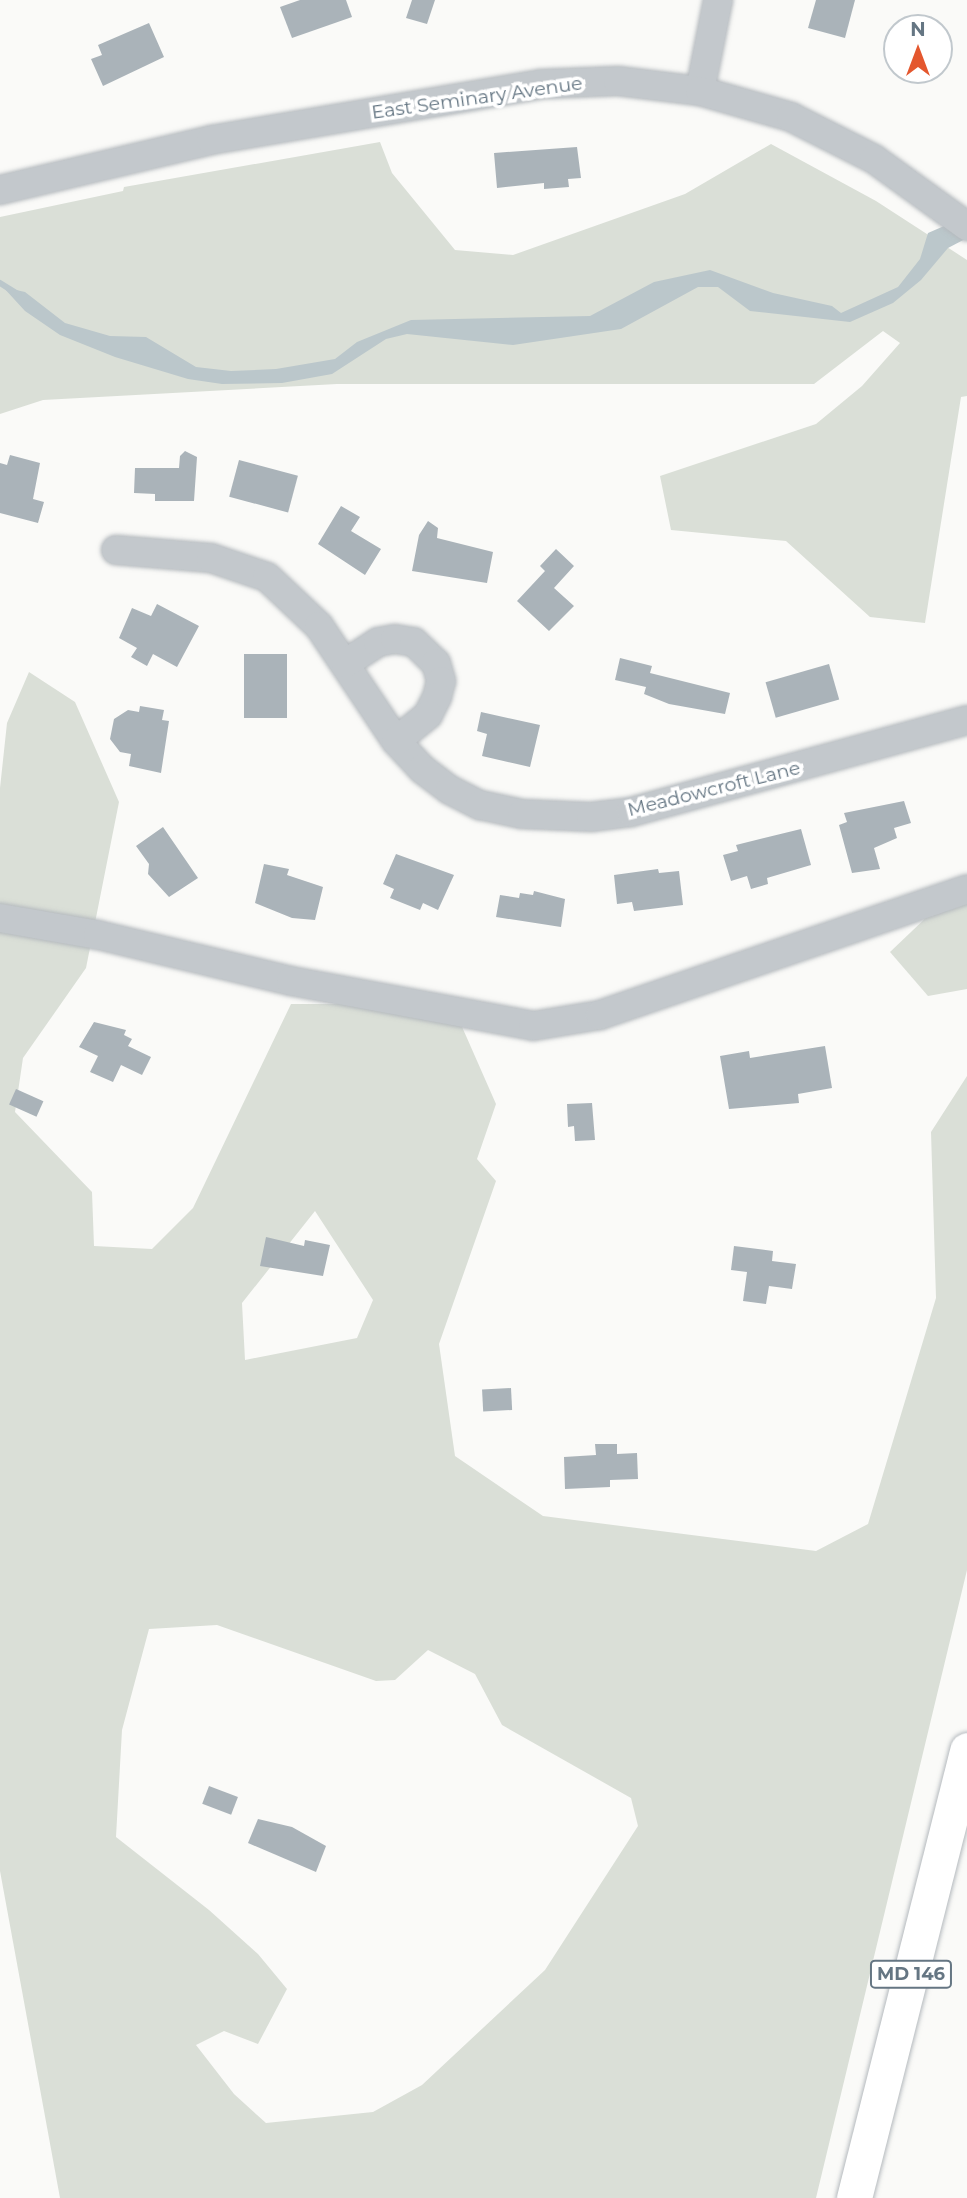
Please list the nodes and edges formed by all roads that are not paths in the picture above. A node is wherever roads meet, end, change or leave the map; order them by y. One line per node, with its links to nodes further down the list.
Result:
1 (718, 0): 2 (street)
2 (700, 91): 3 (street, East Seminary Avenue); 4 (street, East Seminary Avenue)
3 (0, 190)
4 (964, 224)
5 (116, 550): 6 (street, Meadowcroft Lane)
6 (346, 663): 8 (street, Meadowcroft Lane); 8 (street)
7 (967, 720): 8 (street, Meadowcroft Lane)
8 (396, 741)
9 (967, 889): 10 (street)
10 (0, 918)
11 (967, 1750): 12 (main road, MD 146)
12 (854, 2198)

